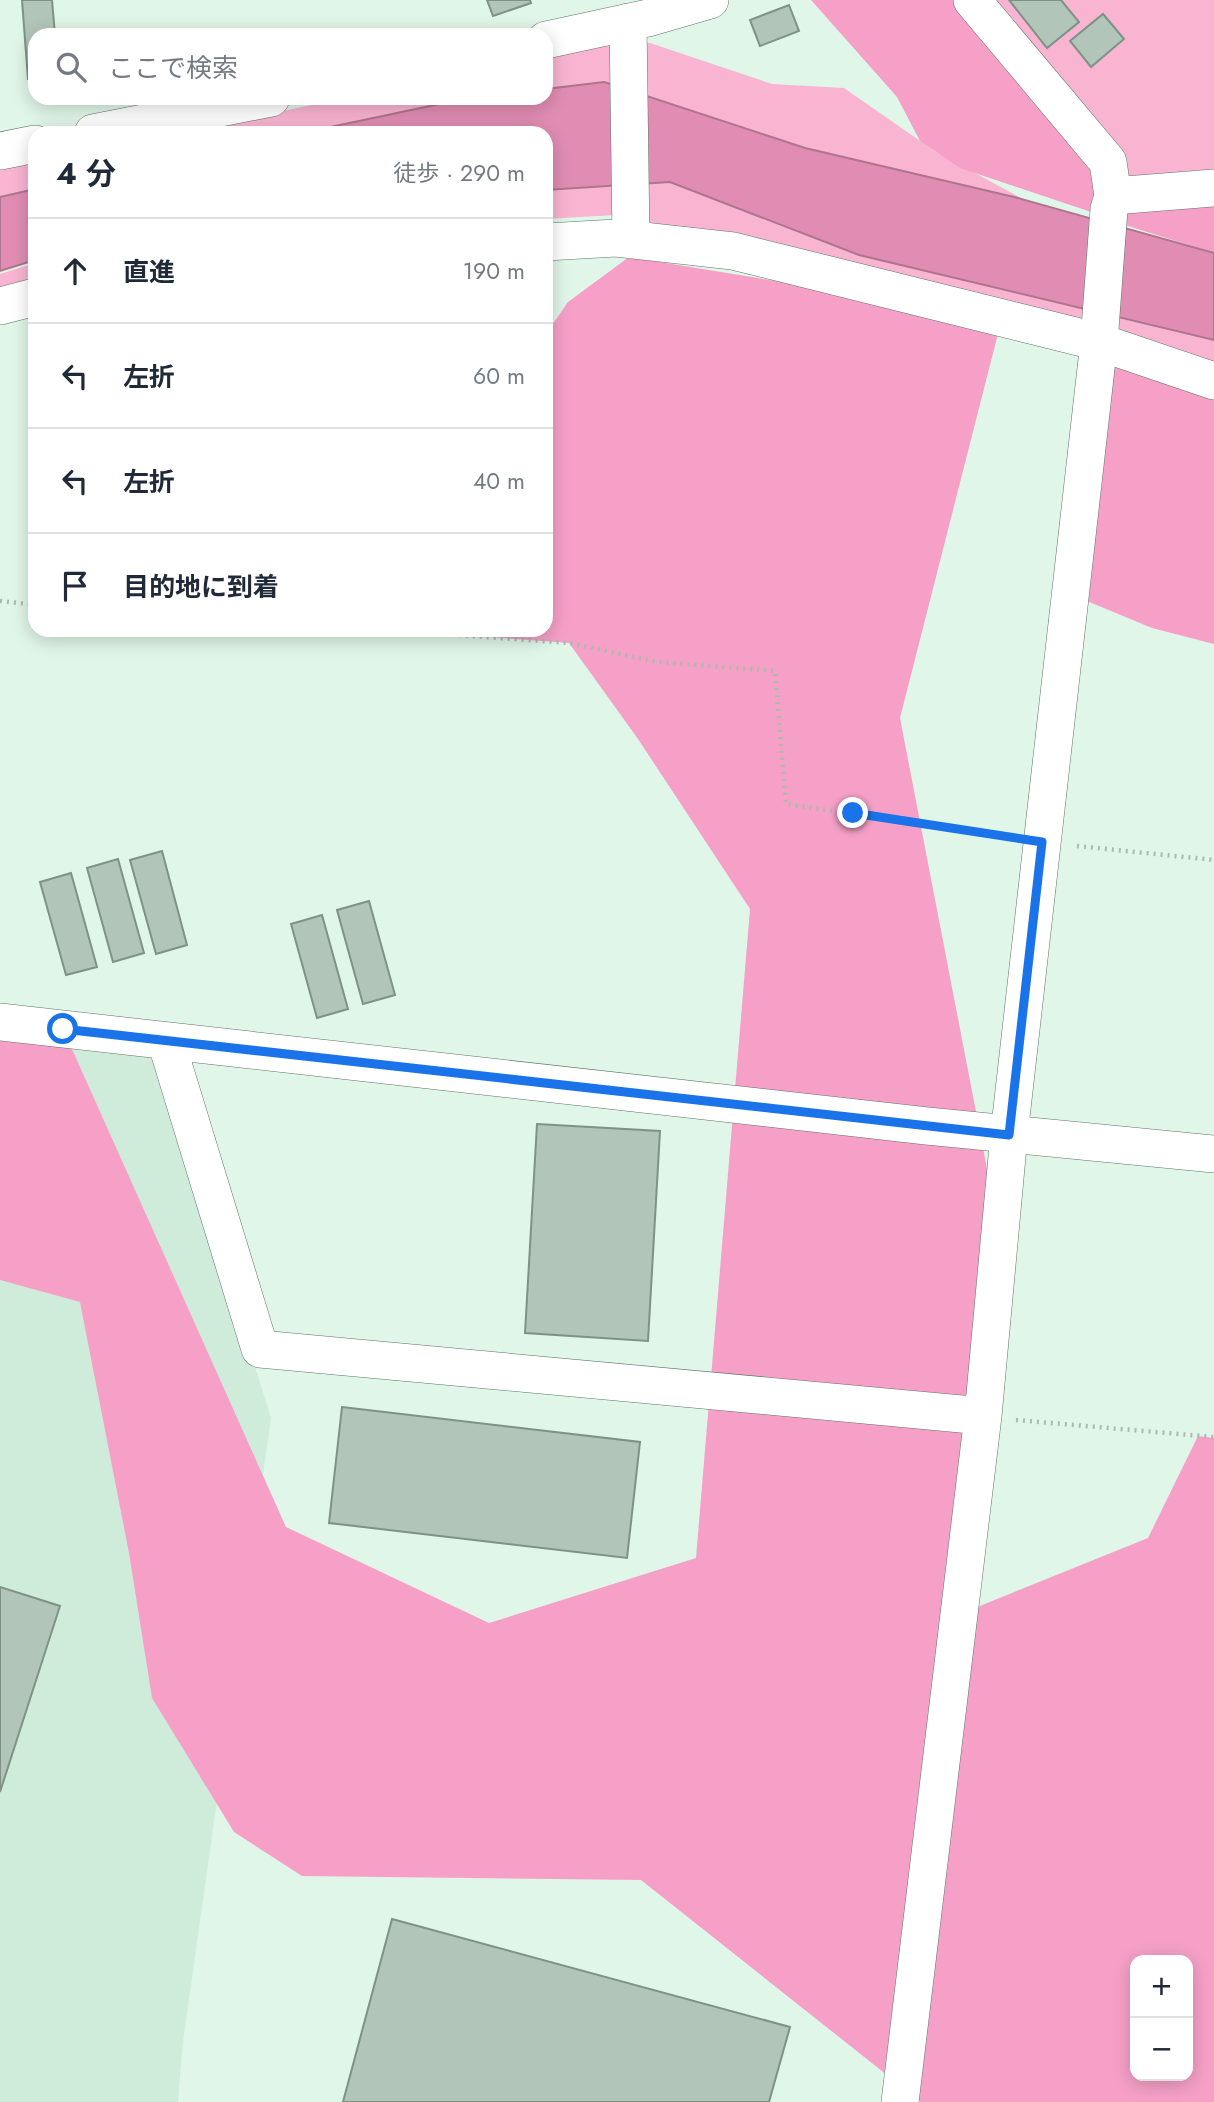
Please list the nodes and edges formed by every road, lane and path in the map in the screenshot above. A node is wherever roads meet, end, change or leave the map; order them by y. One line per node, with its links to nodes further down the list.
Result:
1 (709, 0): 3 (street)
2 (972, 0): 10 (street)
3 (637, 14): 4 (street); 11 (street)
4 (553, 38)
5 (235, 105): 6 (street)
6 (129, 126)
7 (28, 145): 8 (street)
8 (0, 151)
9 (1214, 188): 10 (street)
10 (1111, 203): 15 (street)
11 (631, 240): 12 (street); 15 (street)
12 (553, 242)
13 (28, 299): 14 (street)
14 (0, 306)
15 (1099, 337): 16 (street); 20 (street)
16 (1214, 381)
17 (0, 601): 18 (path)
18 (28, 604)
19 (486, 637): 20 (path)
20 (1042, 842): 21 (path); 24 (street)
21 (1214, 860)
22 (0, 1022): 23 (street)
23 (166, 1041): 24 (street); 26 (street)
24 (1009, 1135): 25 (street); 26 (street)
25 (1214, 1154)
26 (984, 1416): 27 (path); 28 (street)
27 (1214, 1437)
28 (900, 2102)

